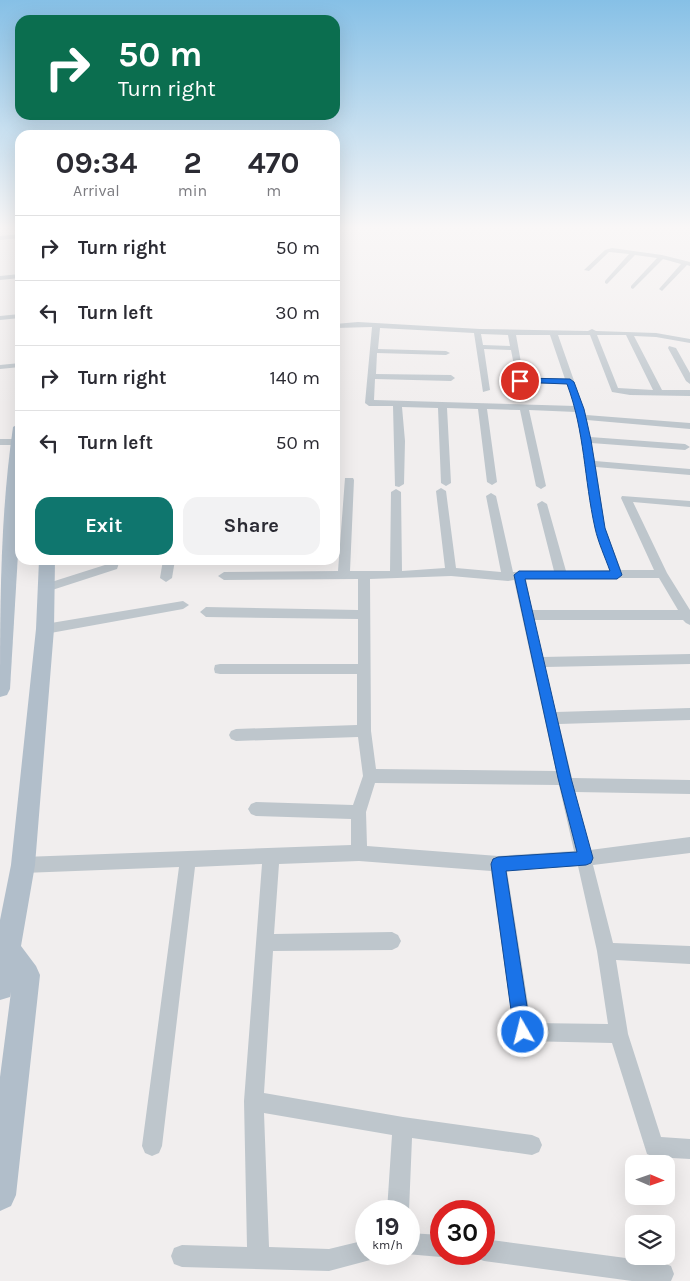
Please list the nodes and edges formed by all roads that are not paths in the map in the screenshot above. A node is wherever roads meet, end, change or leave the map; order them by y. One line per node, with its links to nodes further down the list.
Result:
1 (664, 287): 2 (street)
2 (662, 289)
3 (15, 316): 4 (street)
4 (0, 318)
5 (376, 325): 6 (street); 7 (street); 16 (street)
6 (340, 326)
7 (477, 330): 8 (street); 13 (street)
8 (510, 331): 10 (street); 14 (street)
9 (592, 331): 10 (street); 11 (street); 25 (street)
10 (553, 333): 23 (street)
11 (629, 334): 12 (street); 25 (street)
12 (690, 341)
13 (480, 347): 14 (street); 24 (street)
14 (514, 348): 23 (street)
15 (672, 348): 22 (street)
16 (374, 350): 17 (street); 20 (street)
17 (446, 353)
18 (15, 366): 19 (street)
19 (0, 367)
20 (372, 376): 21 (street); 27 (street)
21 (451, 378)
22 (690, 381)
23 (570, 382): 31 (street)
24 (486, 390)
25 (659, 393): 26 (street)
26 (690, 393)
27 (397, 404): 28 (street); 54 (street)
28 (442, 406): 29 (street); 49 (street)
29 (482, 407): 30 (street); 40 (street)
30 (524, 408): 31 (street); 41 (street)
31 (581, 413): 32 (street); 33 (street)
32 (690, 426)
33 (587, 440): 36 (street); 37 (street)
34 (0, 442): 35 (street)
35 (14, 442): 60 (main road)
36 (685, 448)
37 (591, 464): 38 (street); 55 (street)
38 (690, 472)
39 (348, 480): 45 (street)
40 (492, 482)
41 (542, 486)
42 (492, 496): 57 (street)
43 (542, 504): 51 (street)
44 (690, 504): 52 (street)
45 (340, 536): 53 (street)
46 (47, 565): 59 (main road)
47 (112, 565): 59 (street)
48 (168, 565): 58 (street)
49 (451, 572): 54 (street); 57 (street)
50 (364, 574): 53 (street); 54 (street); 64 (street)
51 (562, 574): 55 (street); 57 (street)
52 (662, 574): 55 (street); 65 (street)
53 (344, 575): 56 (street)
54 (396, 575)
55 (617, 575)
56 (224, 576)
57 (513, 576): 63 (street)
58 (166, 578)
59 (46, 588): 66 (main road)
60 (3, 599): 71 (main road)
61 (183, 605): 66 (street)
62 (206, 612): 64 (street)
63 (527, 615): 65 (street); 68 (street)
64 (363, 616): 70 (street)
65 (688, 618)
66 (45, 629): 88 (main road)
67 (690, 659): 68 (street)
68 (538, 662): 74 (street)
69 (220, 669): 70 (street)
70 (364, 669): 75 (street)
71 (0, 684): 72 (main road)
72 (0, 689)
73 (690, 714): 74 (street)
74 (551, 718): 78 (street)
75 (364, 731): 76 (street); 77 (street)
76 (236, 735)
77 (370, 776): 78 (street); 81 (street)
78 (565, 782): 79 (street); 85 (street)
79 (690, 787)
80 (256, 809): 81 (street)
81 (358, 812): 83 (street)
82 (690, 845): 85 (street)
83 (359, 853): 84 (street); 87 (street)
84 (271, 857): 86 (street); 90 (street)
85 (586, 858): 87 (street); 92 (street)
86 (188, 860): 88 (street); 99 (street)
87 (498, 864): 95 (street)
88 (23, 865): 91 (main road)
89 (392, 941): 90 (street)
90 (264, 943): 96 (street)
91 (7, 950): 94 (main road); 101 (main road)
92 (606, 951): 93 (street); 95 (street)
93 (690, 955)
94 (0, 987)
95 (620, 1034): 100 (street)
96 (254, 1101): 97 (street); 106 (street)
97 (403, 1127): 98 (street); 102 (street)
98 (532, 1145)
99 (152, 1146)
100 (690, 1150)
101 (0, 1194)
102 (399, 1200)
103 (495, 1251): 107 (street)
104 (355, 1254): 106 (street)
105 (182, 1256): 106 (street)
106 (258, 1258)
107 (663, 1274)

